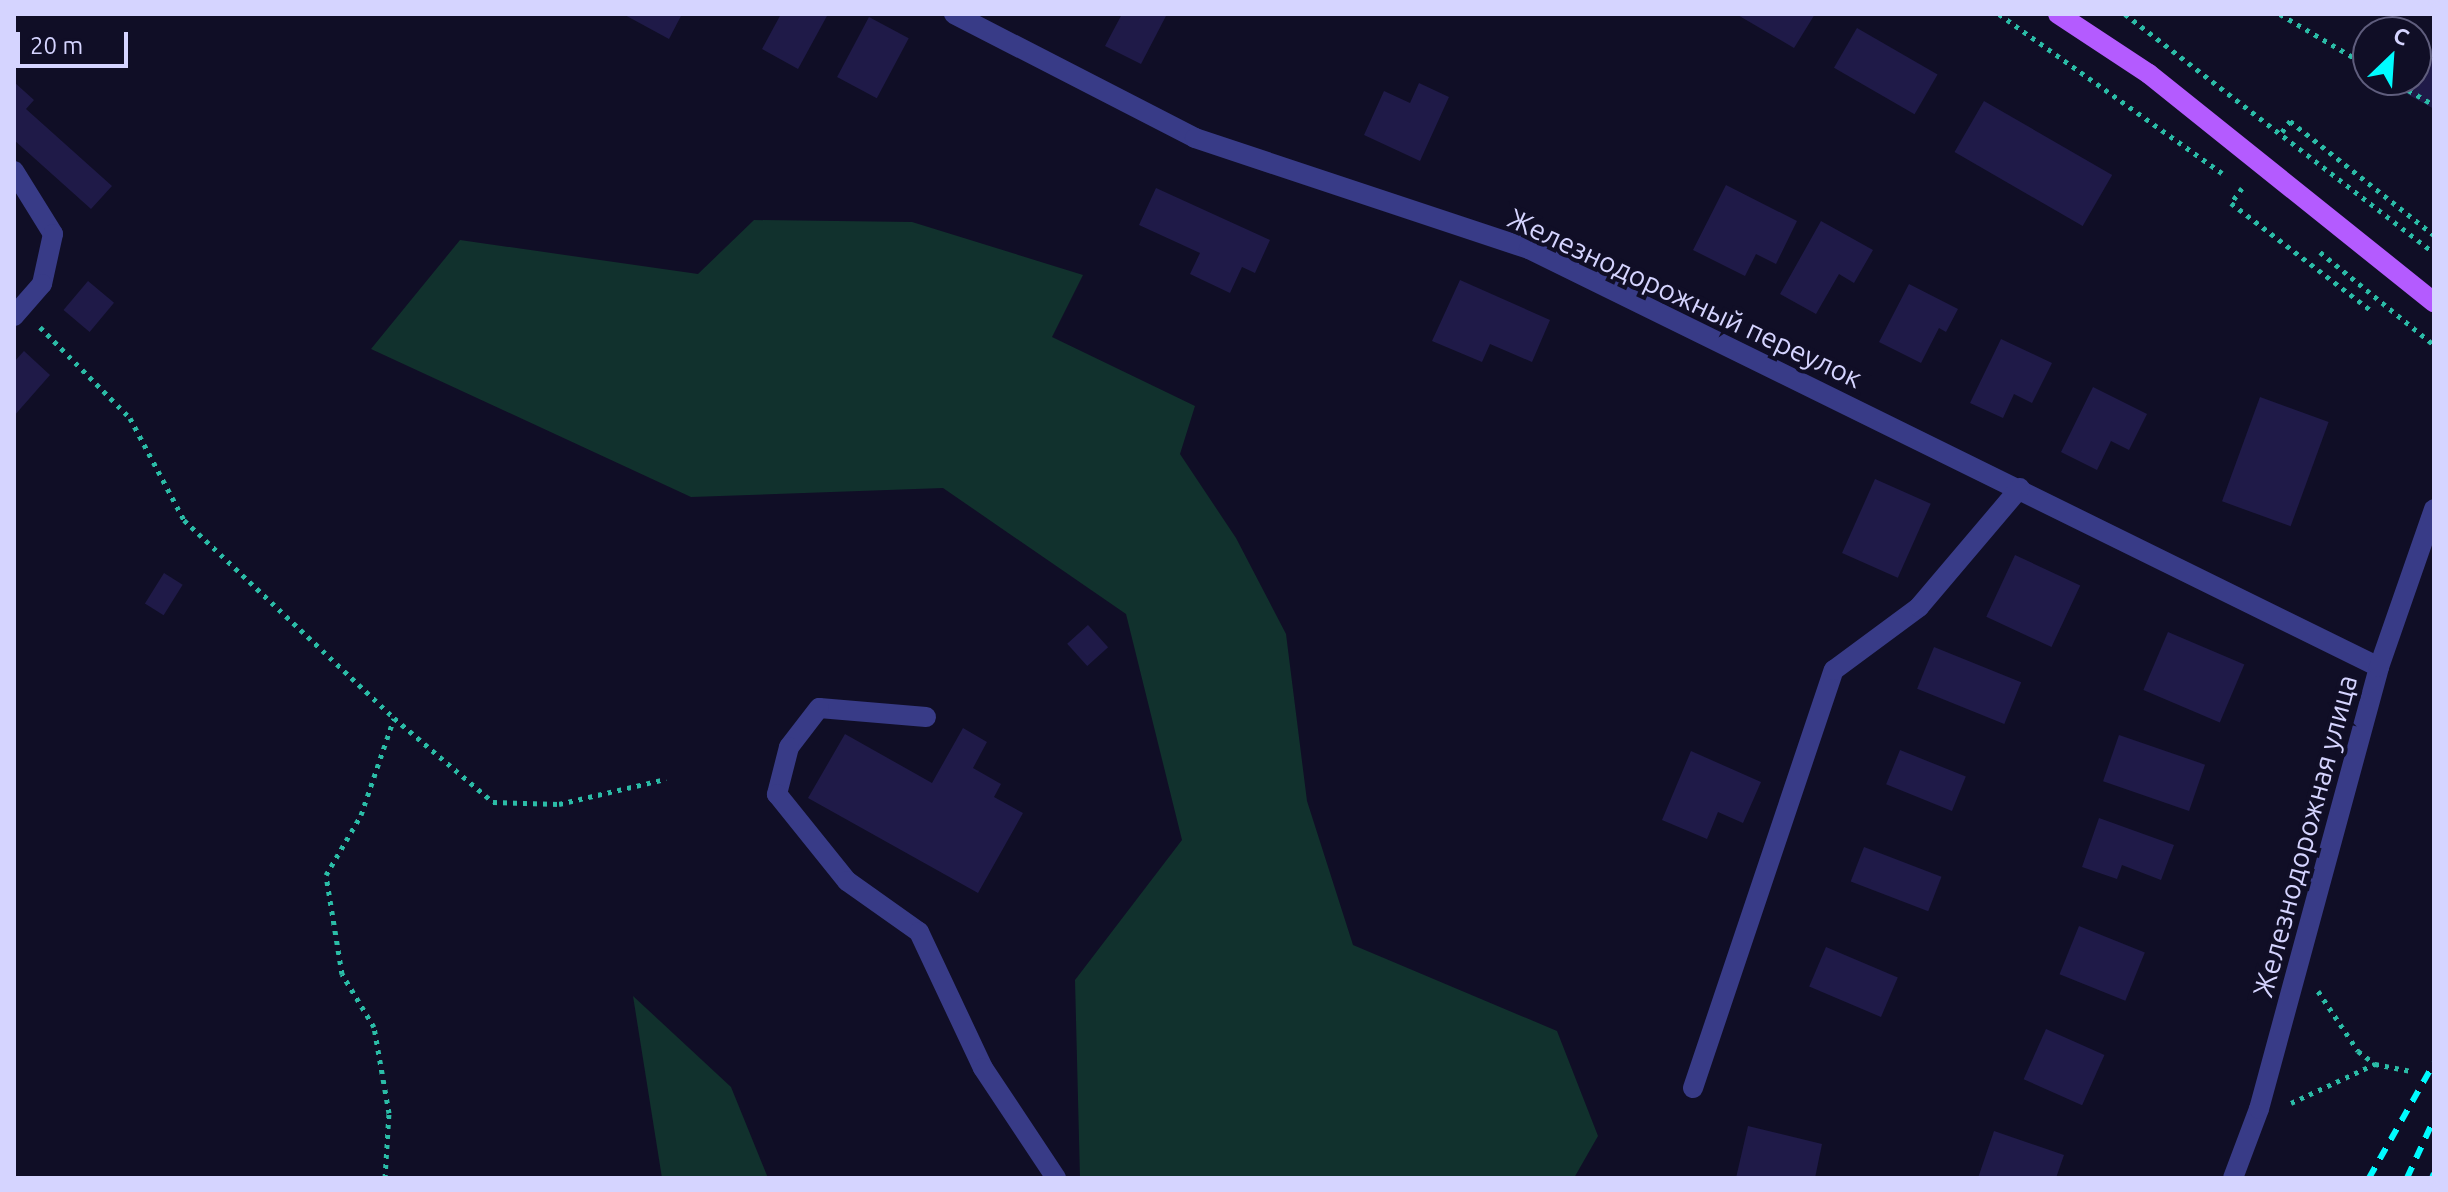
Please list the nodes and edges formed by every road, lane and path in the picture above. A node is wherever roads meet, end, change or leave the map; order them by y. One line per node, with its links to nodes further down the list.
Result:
1 (954, 14): 18 (street, Железнодорожный переулок)
2 (1999, 14): 9 (path)
3 (2058, 14): 14 (main road)
4 (2125, 14): 7 (path)
5 (2280, 14): 6 (path)
6 (2352, 57)
7 (2282, 132): 11 (path); 13 (path)
8 (14, 171): 16 (street)
9 (2242, 188): 10 (path); 15 (path)
10 (2254, 198)
11 (2434, 235)
12 (2314, 247): 17 (path)
13 (2434, 253)
14 (2434, 302)
15 (2372, 311)
16 (17, 314): 22 (path)
17 (2434, 345)
18 (2020, 488): 20 (street, Железнодорожный переулок); 27 (street)
19 (2434, 509): 20 (street, Железнодорожная улица)
20 (2379, 667): 24 (street, Железнодорожная улица)
21 (926, 717): 30 (street)
22 (394, 718): 23 (path); 29 (path)
23 (666, 779)
24 (2296, 975): 25 (path); 28 (street, Железнодорожная улица)
25 (2375, 1064): 26 (path); 28 (path)
26 (2412, 1071)
27 (1693, 1088)
28 (2259, 1109): 31 (street, Железнодорожная улица)
29 (385, 1178)
30 (1056, 1178)
31 (2233, 1178)

